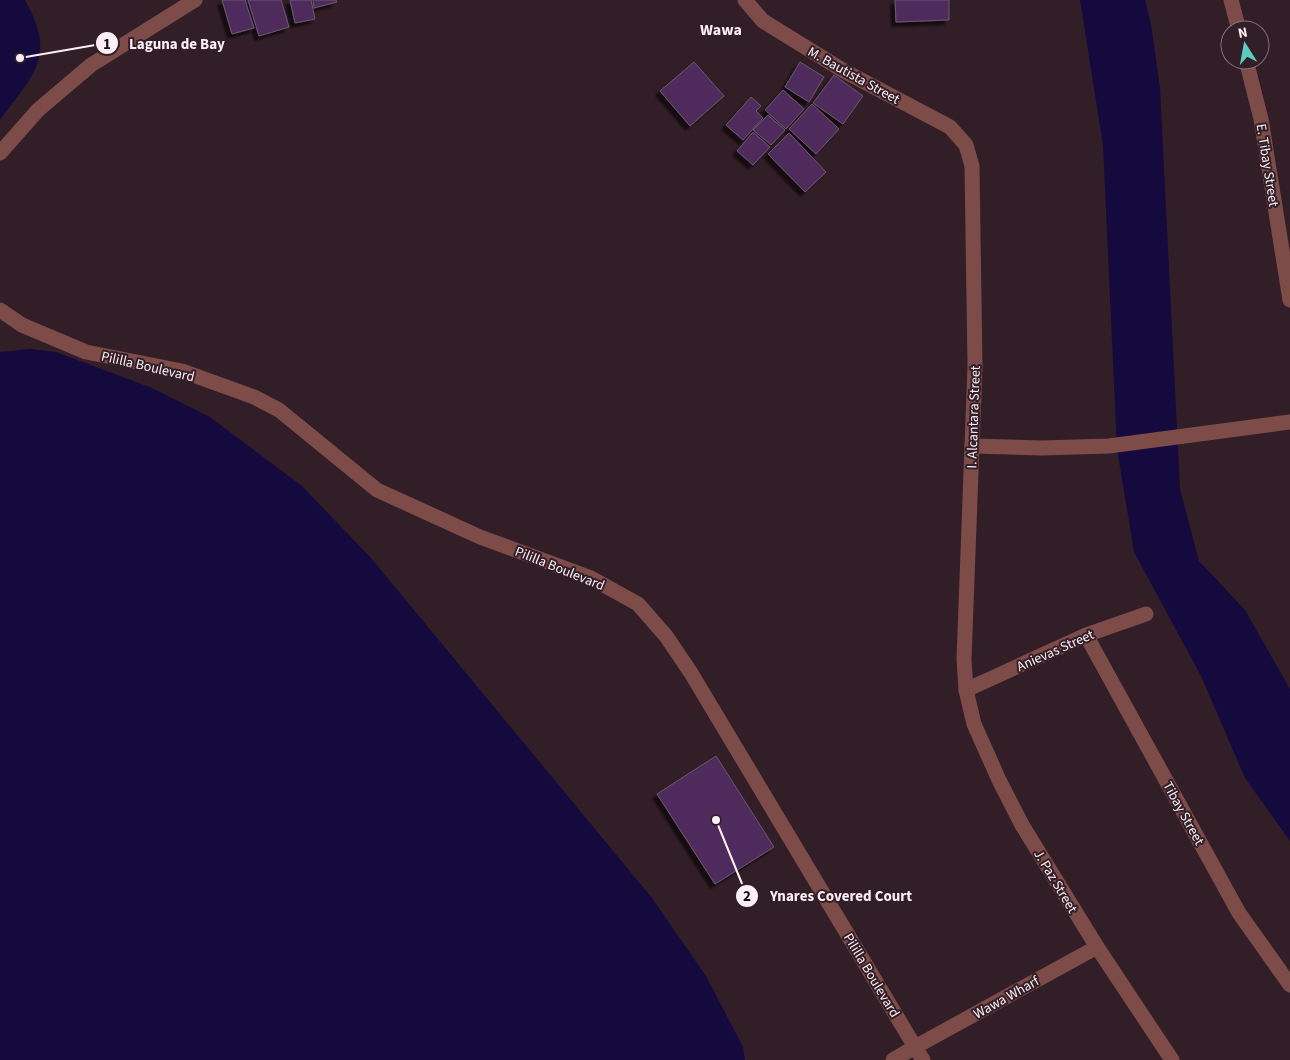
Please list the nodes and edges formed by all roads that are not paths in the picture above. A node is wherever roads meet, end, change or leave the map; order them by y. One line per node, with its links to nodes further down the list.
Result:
1 (195, 0): 7 (street)
2 (745, 0): 6 (street, M. Bautista Street)
3 (1231, 0): 4 (street)
4 (1236, 20)
5 (1249, 70): 8 (street, E. Tibay Street)
6 (966, 145): 11 (street, I. Alcantara Street)
7 (0, 153)
8 (1290, 300)
9 (0, 310): 17 (street, Pililla Boulevard)
10 (1290, 422): 11 (street)
11 (972, 446): 14 (street, I. Alcantara Street)
12 (1146, 614): 13 (street, Anievas Street)
13 (1086, 635): 14 (street, Anievas Street); 16 (street, Tibay Street)
14 (966, 690): 15 (street, J. Paz Street)
15 (1097, 947): 17 (street, Wawa Wharf); 20 (street, J. Paz Street)
16 (1290, 985)
17 (915, 1047): 18 (street, Wawa Wharf); 19 (street, Pililla Boulevard)
18 (893, 1060)
19 (924, 1060)
20 (1172, 1060)

